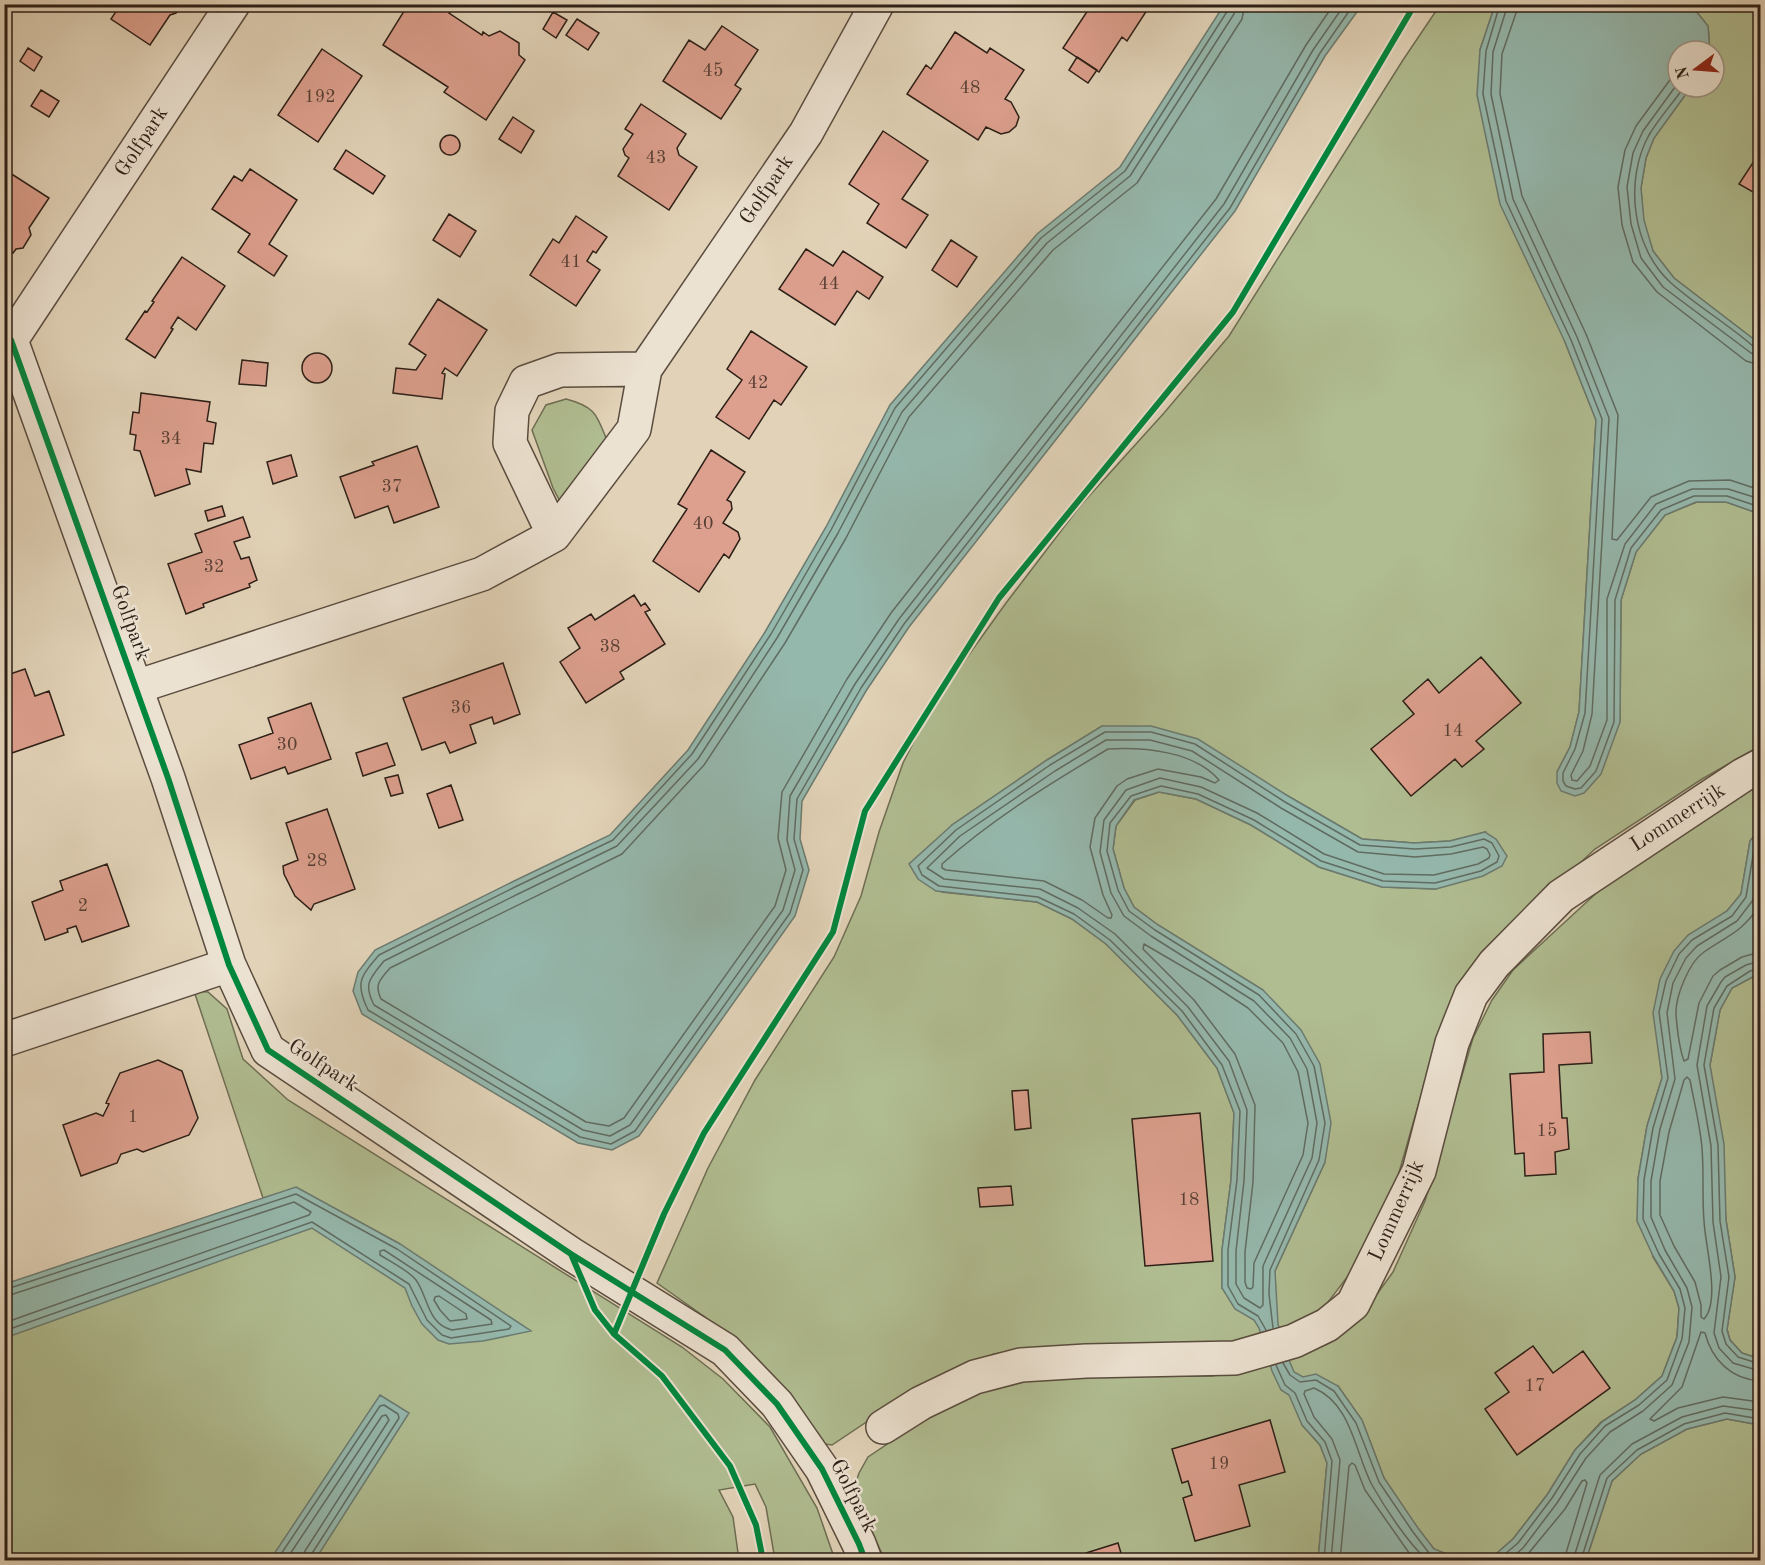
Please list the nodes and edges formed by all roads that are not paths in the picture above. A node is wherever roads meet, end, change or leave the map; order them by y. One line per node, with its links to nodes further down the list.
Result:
1 (233, 4): 3 (street, Golfpark)
2 (877, 4): 4 (street, Golfpark)
3 (8, 337): 6 (street, Golfpark)
4 (645, 369): 5 (street, Golfpark); 5 (street)
5 (554, 535): 6 (street, Golfpark)
6 (136, 687): 8 (street, Golfpark)
7 (1761, 766): 10 (street, Lommerrijk)
8 (229, 965): 9 (street); 11 (street, Golfpark)
9 (4, 1040)
10 (883, 1427)
11 (865, 1560)

